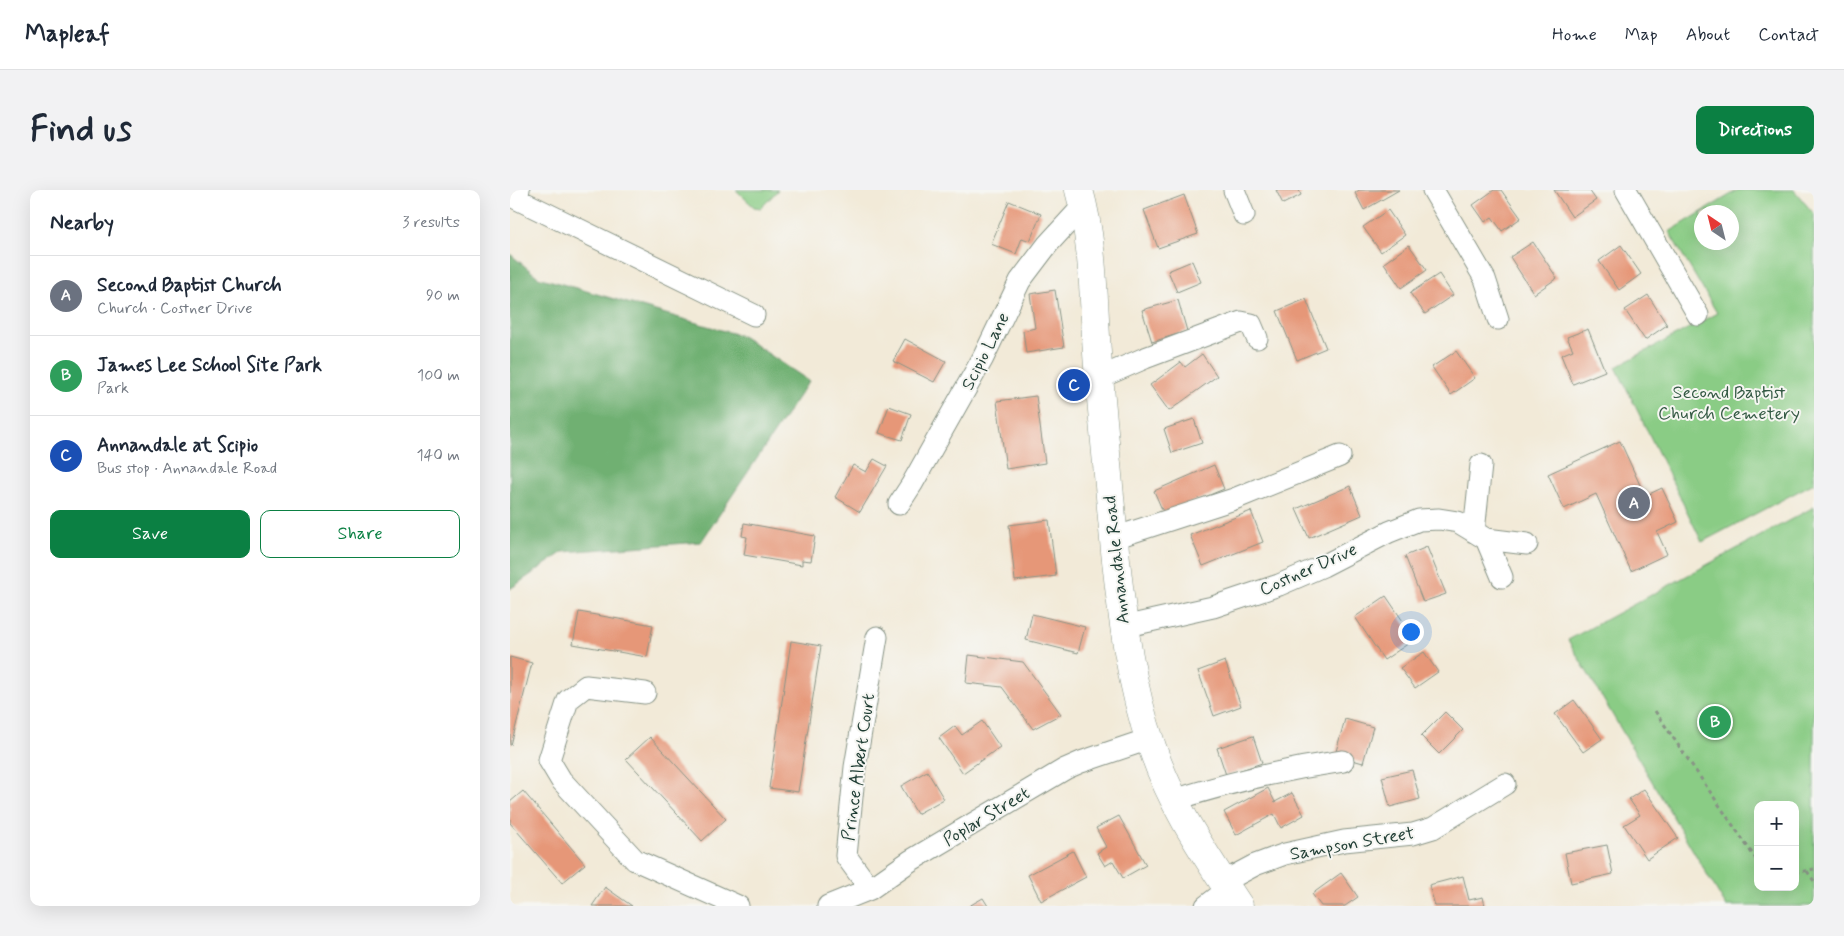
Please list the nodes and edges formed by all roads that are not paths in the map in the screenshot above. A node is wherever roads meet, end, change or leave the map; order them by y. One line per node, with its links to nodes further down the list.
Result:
1 (1234, 190): 6 (street)
2 (1433, 190): 9 (street)
3 (1626, 190): 8 (street)
4 (514, 194): 7 (street)
5 (1081, 198): 11 (main road, Annandale Road); 14 (street, Scipio Lane)
6 (1244, 215)
7 (754, 315)
8 (1698, 315)
9 (1498, 319)
10 (1257, 338): 11 (street)
11 (1099, 378): 16 (main road, Annandale Road)
12 (1340, 456): 16 (street)
13 (1481, 466): 15 (street)
14 (899, 504)
15 (1480, 536): 17 (street, Costner Drive); 18 (street); 19 (street, Costner Drive)
16 (1114, 538): 19 (main road, Annandale Road)
17 (1527, 544)
18 (1502, 577)
19 (1123, 627): 22 (main road, Annandale Road)
20 (877, 637): 26 (street, Prince Albert Court)
21 (645, 693): 28 (street)
22 (1149, 739): 25 (main road, Annandale Road); 26 (street, Poplar Street)
23 (1343, 761): 25 (street)
24 (1505, 784): 27 (street, Sampson Street)
25 (1174, 800): 27 (main road, Annandale Road)
26 (870, 889): 29 (street, Poplar Street)
27 (1230, 892): 30 (street, Sampson Street)
28 (738, 906)
29 (828, 906)
30 (1206, 906)

